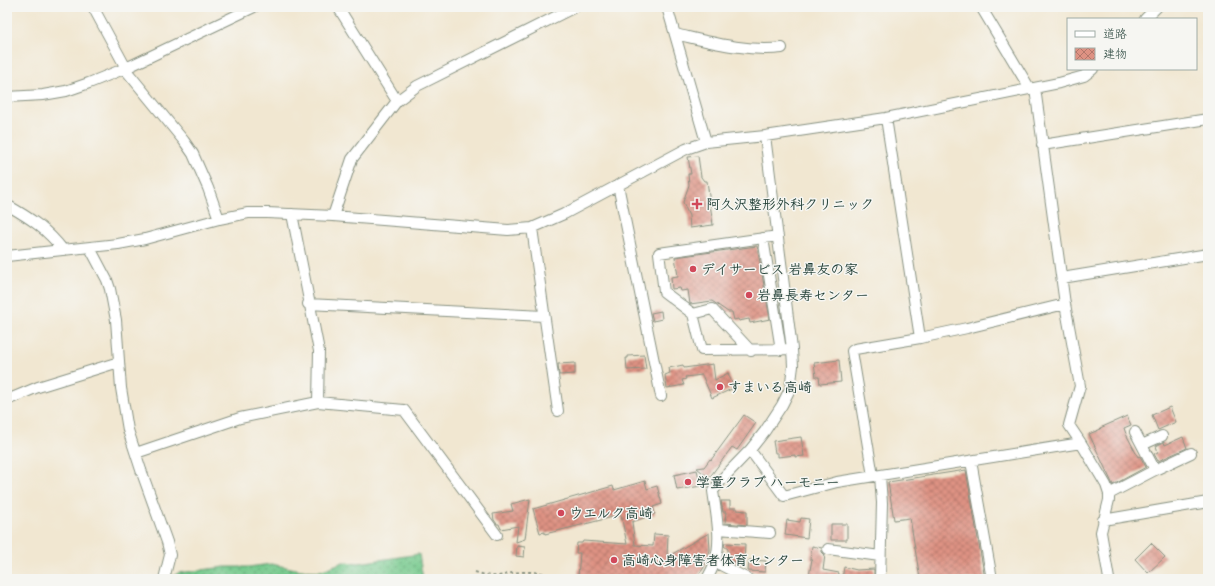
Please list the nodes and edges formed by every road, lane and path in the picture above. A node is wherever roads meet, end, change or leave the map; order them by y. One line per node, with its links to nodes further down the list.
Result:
1 (93, 7): 11 (street)
2 (254, 7): 11 (street)
3 (338, 7): 15 (street)
4 (575, 7): 15 (street)
5 (667, 7): 9 (street)
6 (981, 7): 13 (street)
7 (1155, 8): 8 (street)
8 (1146, 18)
9 (676, 34): 10 (street); 19 (street)
10 (782, 48)
11 (125, 68): 14 (street); 25 (street)
12 (1092, 70): 13 (street)
13 (1032, 88): 16 (street); 20 (street)
14 (8, 98)
15 (397, 101): 24 (street)
16 (886, 118): 18 (street); 38 (street)
17 (1208, 119): 20 (street)
18 (765, 136): 19 (street); 27 (street)
19 (706, 142): 21 (street)
20 (1042, 146): 33 (street)
21 (618, 184): 26 (street); 43 (street)
22 (7, 205): 30 (street)
23 (292, 214): 24 (street); 25 (street); 34 (street)
24 (333, 216): 26 (street)
25 (219, 219): 29 (street)
26 (532, 228): 37 (street)
27 (778, 236): 28 (street); 39 (street)
28 (763, 238): 36 (street); 40 (street)
29 (90, 248): 30 (street); 42 (street)
30 (63, 250): 32 (street)
31 (1208, 254): 33 (street)
32 (7, 256)
33 (1062, 278): 35 (street)
34 (308, 304): 37 (street); 45 (street)
35 (1065, 304): 38 (street); 49 (street)
36 (693, 314): 41 (street); 41 (street)
37 (544, 316): 46 (street)
38 (920, 338): 56 (street)
39 (792, 349): 40 (street); 51 (street)
40 (780, 350): 41 (street)
41 (751, 351)
42 (119, 362): 44 (street); 52 (street)
43 (661, 396)
44 (7, 400)
45 (318, 402): 52 (street); 62 (street)
46 (558, 411)
47 (1135, 432): 50 (street)
48 (1162, 436): 50 (street)
49 (1081, 443): 54 (street); 57 (street)
50 (1142, 445): 55 (street)
51 (750, 450): 56 (street); 60 (street)
52 (136, 453): 67 (street)
53 (1191, 453): 55 (street)
54 (971, 461): 56 (street); 72 (street)
55 (1155, 470): 57 (street)
56 (877, 476): 64 (street)
57 (1109, 494): 59 (street)
58 (1208, 502): 59 (street)
59 (1103, 520): 73 (street)
60 (718, 529): 61 (street); 65 (street)
61 (770, 533)
62 (496, 535)
63 (828, 549): 64 (street)
64 (880, 556): 71 (street)
65 (715, 562): 69 (street); 70 (street)
66 (475, 572): 68 (path)
67 (164, 579)
68 (558, 579)
69 (707, 579)
70 (748, 579)
71 (880, 579)
72 (992, 579)
73 (1109, 579)

